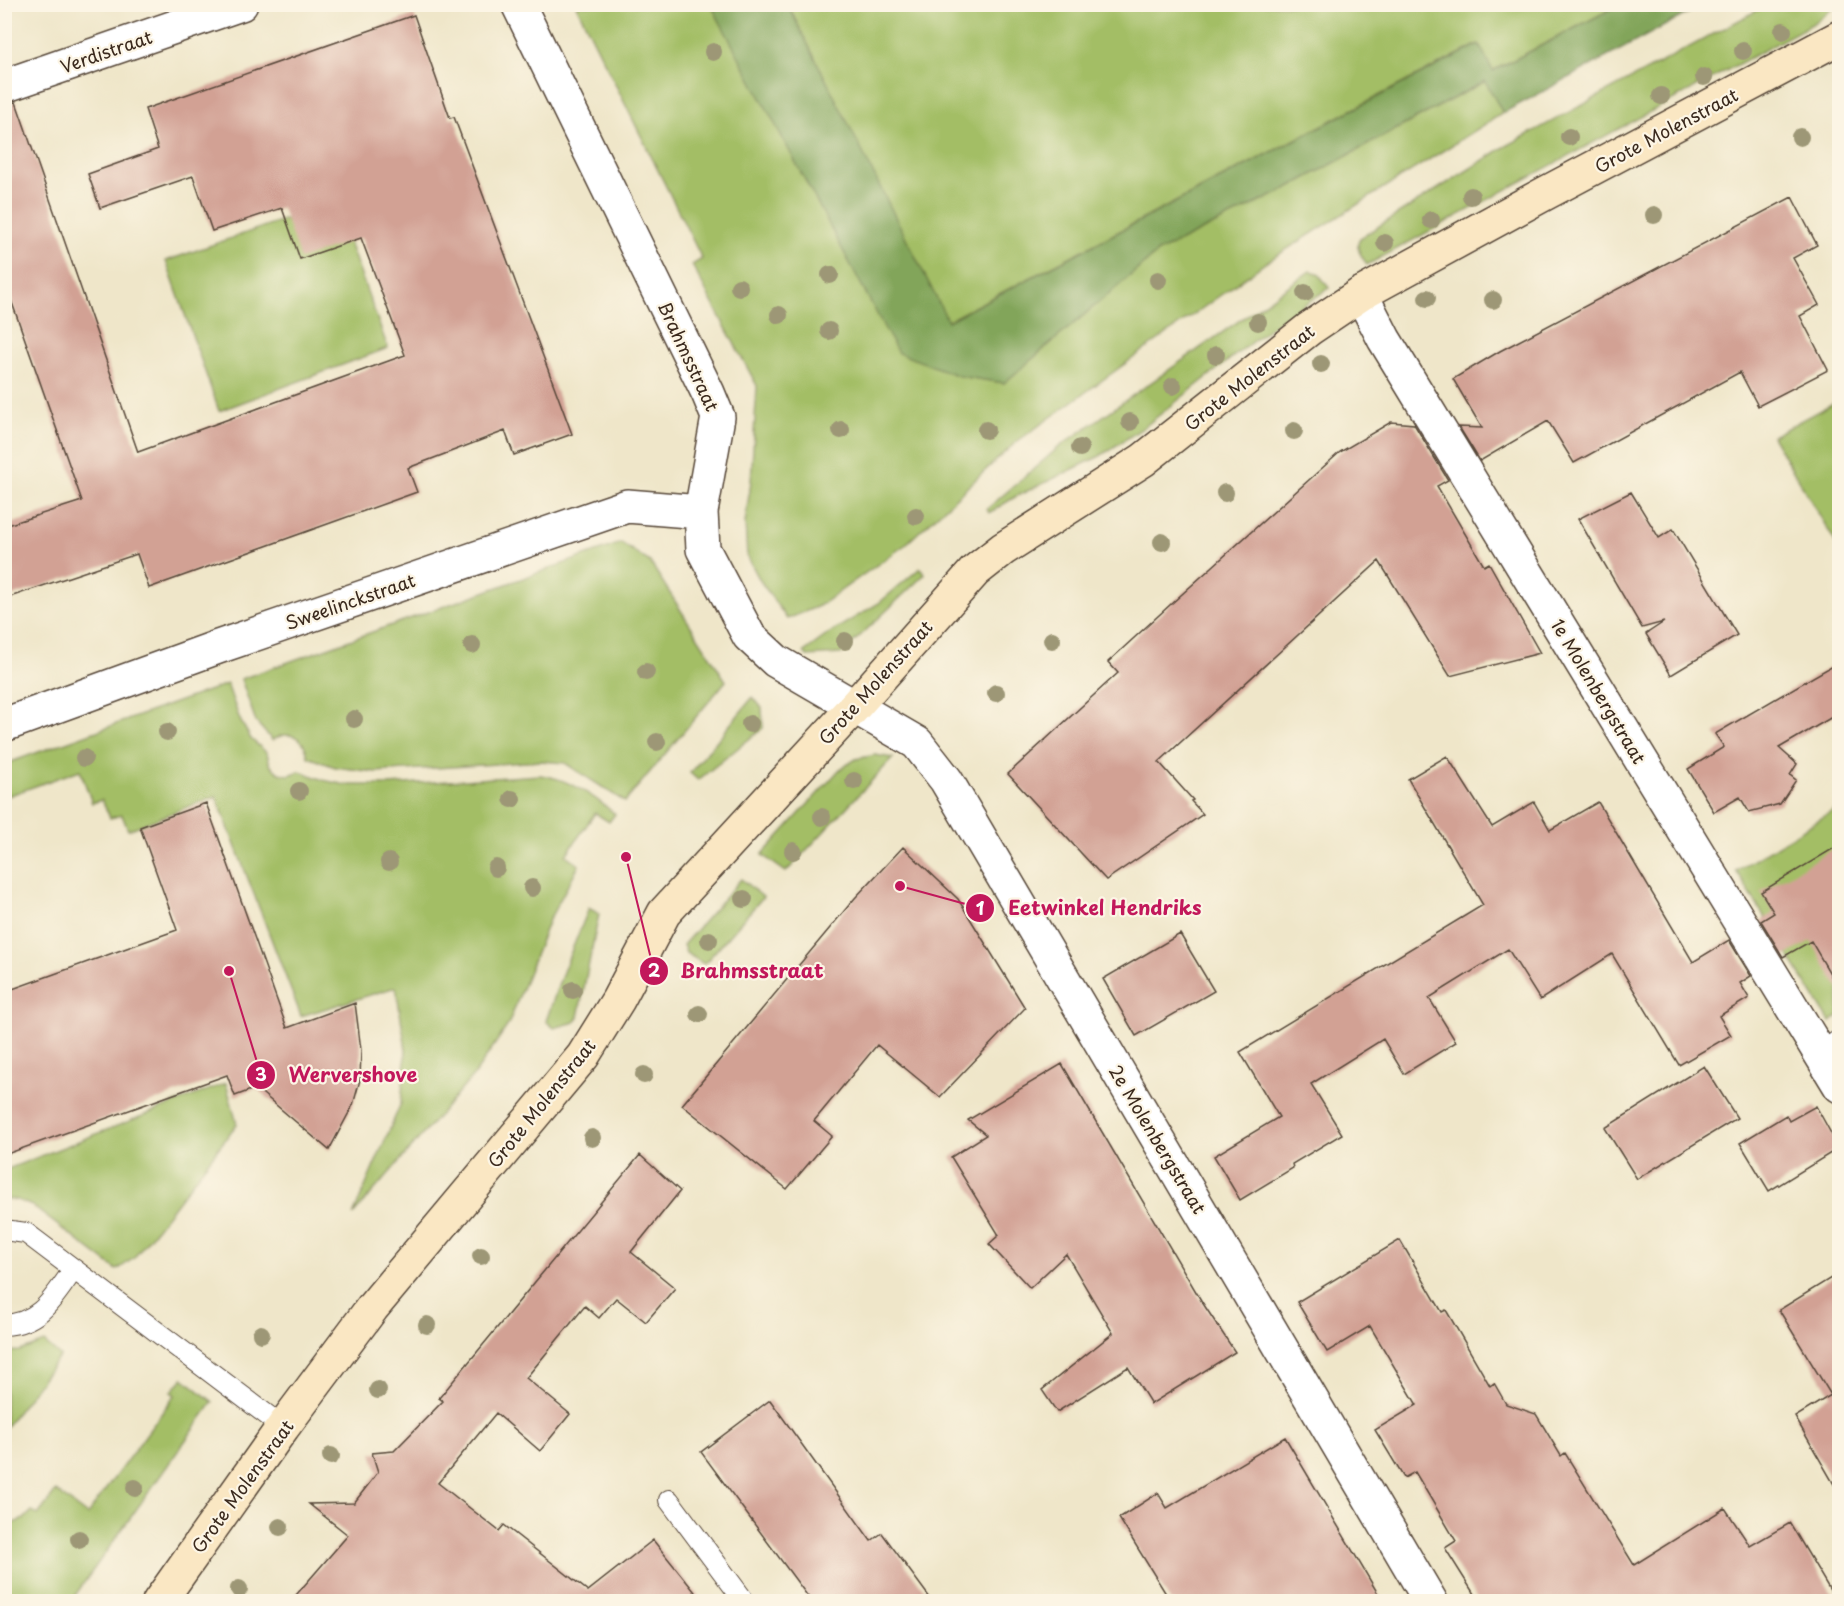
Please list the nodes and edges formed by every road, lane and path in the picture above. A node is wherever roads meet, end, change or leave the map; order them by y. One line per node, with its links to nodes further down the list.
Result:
1 (241, 4): 4 (street, Verdistraat)
2 (518, 4): 6 (street, Brahmsstraat)
3 (1839, 37): 5 (street, Grote Molenstraat)
4 (4, 86)
5 (1361, 294): 7 (street, Grote Molenstraat); 9 (street, 1e Molenbergstraat)
6 (701, 512): 7 (street, Brahmsstraat); 8 (street, Sweelinckstraat)
7 (855, 706): 14 (street, Grote Molenstraat); 18 (street, 2e Molenbergstraat)
8 (4, 725)
9 (1830, 1046): 10 (street, 1e Molenbergstraat)
10 (1839, 1086)
11 (4, 1230): 12 (lane)
12 (74, 1269): 13 (lane); 14 (lane)
13 (4, 1325)
14 (283, 1427): 16 (street, Grote Molenstraat)
15 (669, 1500): 17 (lane)
16 (159, 1602)
17 (745, 1602)
18 (1431, 1602)

